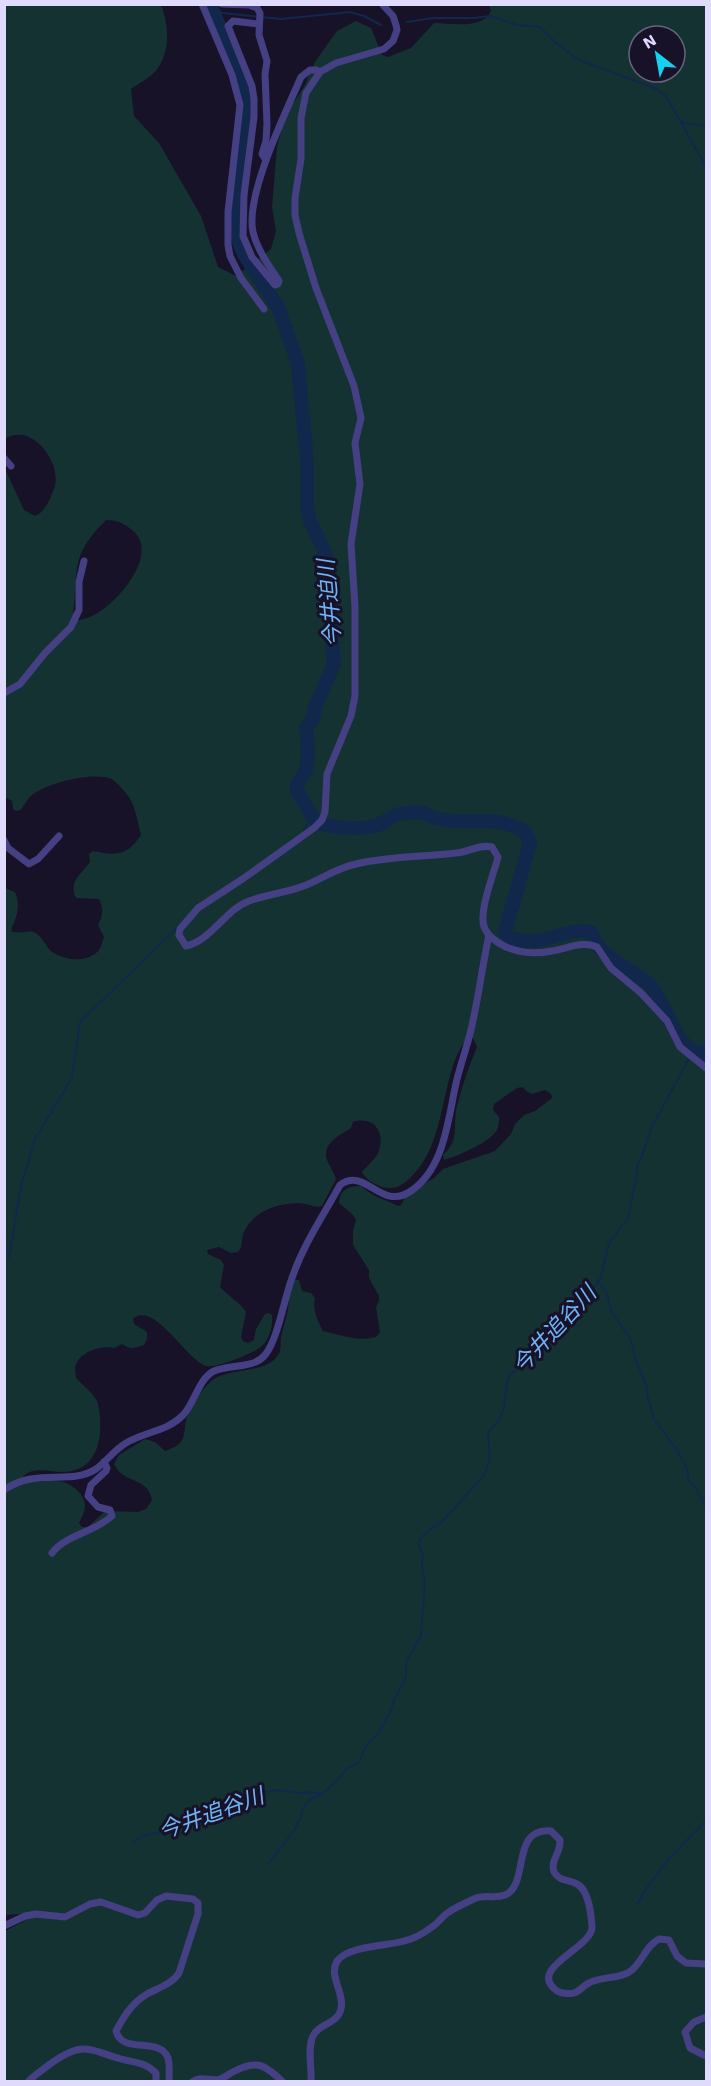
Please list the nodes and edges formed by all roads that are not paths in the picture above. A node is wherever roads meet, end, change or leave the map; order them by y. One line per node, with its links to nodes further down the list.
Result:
1 (202, 4): 7 (street)
2 (222, 4): 4 (street)
3 (382, 4): 5 (street)
4 (259, 14): 6 (street); 6 (street)
5 (320, 72): 6 (street); 14 (street)
6 (266, 160)
7 (264, 309)
8 (4, 458): 9 (street)
9 (11, 466)
10 (84, 561): 11 (street)
11 (4, 693)
12 (59, 836): 13 (street)
13 (4, 840)
14 (489, 935): 15 (street); 16 (street)
15 (706, 1068)
16 (104, 1462): 17 (street); 18 (street)
17 (4, 1490)
18 (52, 1553)
19 (4, 1926): 25 (street)
20 (706, 1964): 28 (street)
21 (706, 2017): 22 (street)
22 (706, 2056)
23 (28, 2082): 24 (street)
24 (156, 2082)
25 (169, 2082)
26 (192, 2082): 27 (street)
27 (284, 2082)
28 (311, 2082)

